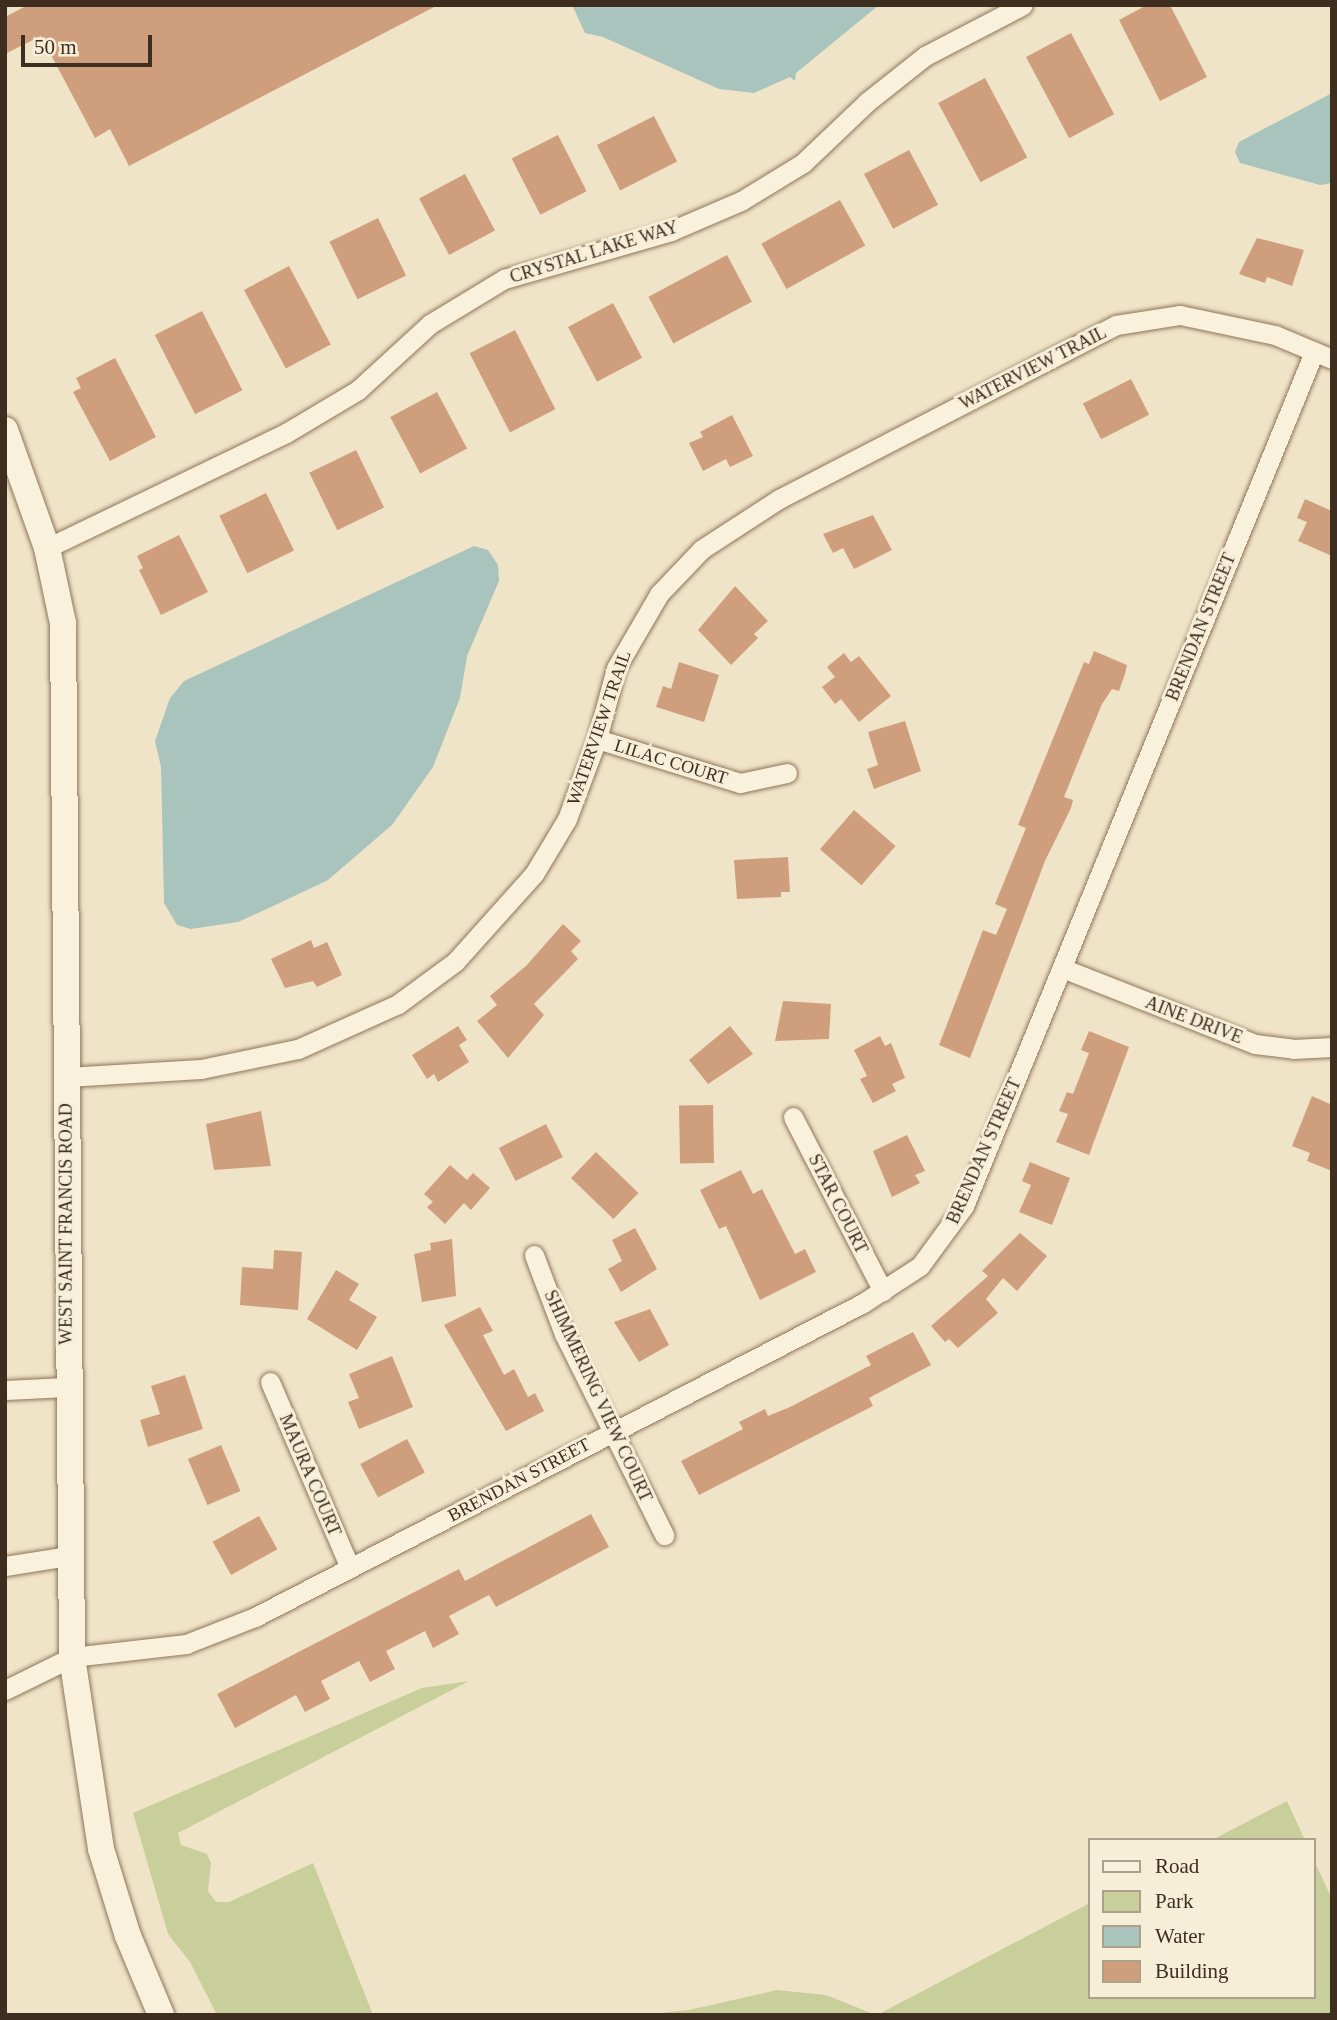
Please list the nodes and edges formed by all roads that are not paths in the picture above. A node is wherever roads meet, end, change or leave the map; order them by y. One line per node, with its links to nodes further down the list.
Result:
1 (1023, 5): 4 (street, CRYSTAL LAKE WAY)
2 (1323, 356): 5 (street, WATERVIEW TRAIL); 7 (street, BRENDAN STREET)
3 (5, 430): 4 (street, WEST SAINT FRANCIS ROAD)
4 (47, 548): 9 (street, WEST SAINT FRANCIS ROAD)
5 (597, 739): 6 (street, LILAC COURT); 9 (street, WATERVIEW TRAIL)
6 (787, 773)
7 (1062, 968): 8 (street, AINE DRIVE); 12 (street, BRENDAN STREET)
8 (1332, 1047)
9 (65, 1077): 14 (street, WEST SAINT FRANCIS ROAD)
10 (793, 1117): 12 (street, STAR COURT)
11 (534, 1255): 16 (street, SHIMMERING VIEW COURT)
12 (883, 1291): 16 (street, BRENDAN STREET)
13 (270, 1382): 20 (street, MAURA COURT)
14 (66, 1387): 15 (street); 18 (street, WEST SAINT FRANCIS ROAD)
15 (5, 1390)
16 (611, 1432): 17 (street, SHIMMERING VIEW COURT); 20 (street, BRENDAN STREET)
17 (664, 1535)
18 (69, 1556): 19 (street); 21 (street, WEST SAINT FRANCIS ROAD)
19 (5, 1566)
20 (351, 1568): 21 (street, BRENDAN STREET)
21 (72, 1657): 22 (street, BRENDAN STREET); 23 (street, WEST SAINT FRANCIS ROAD)
22 (5, 1690)
23 (161, 2015)

